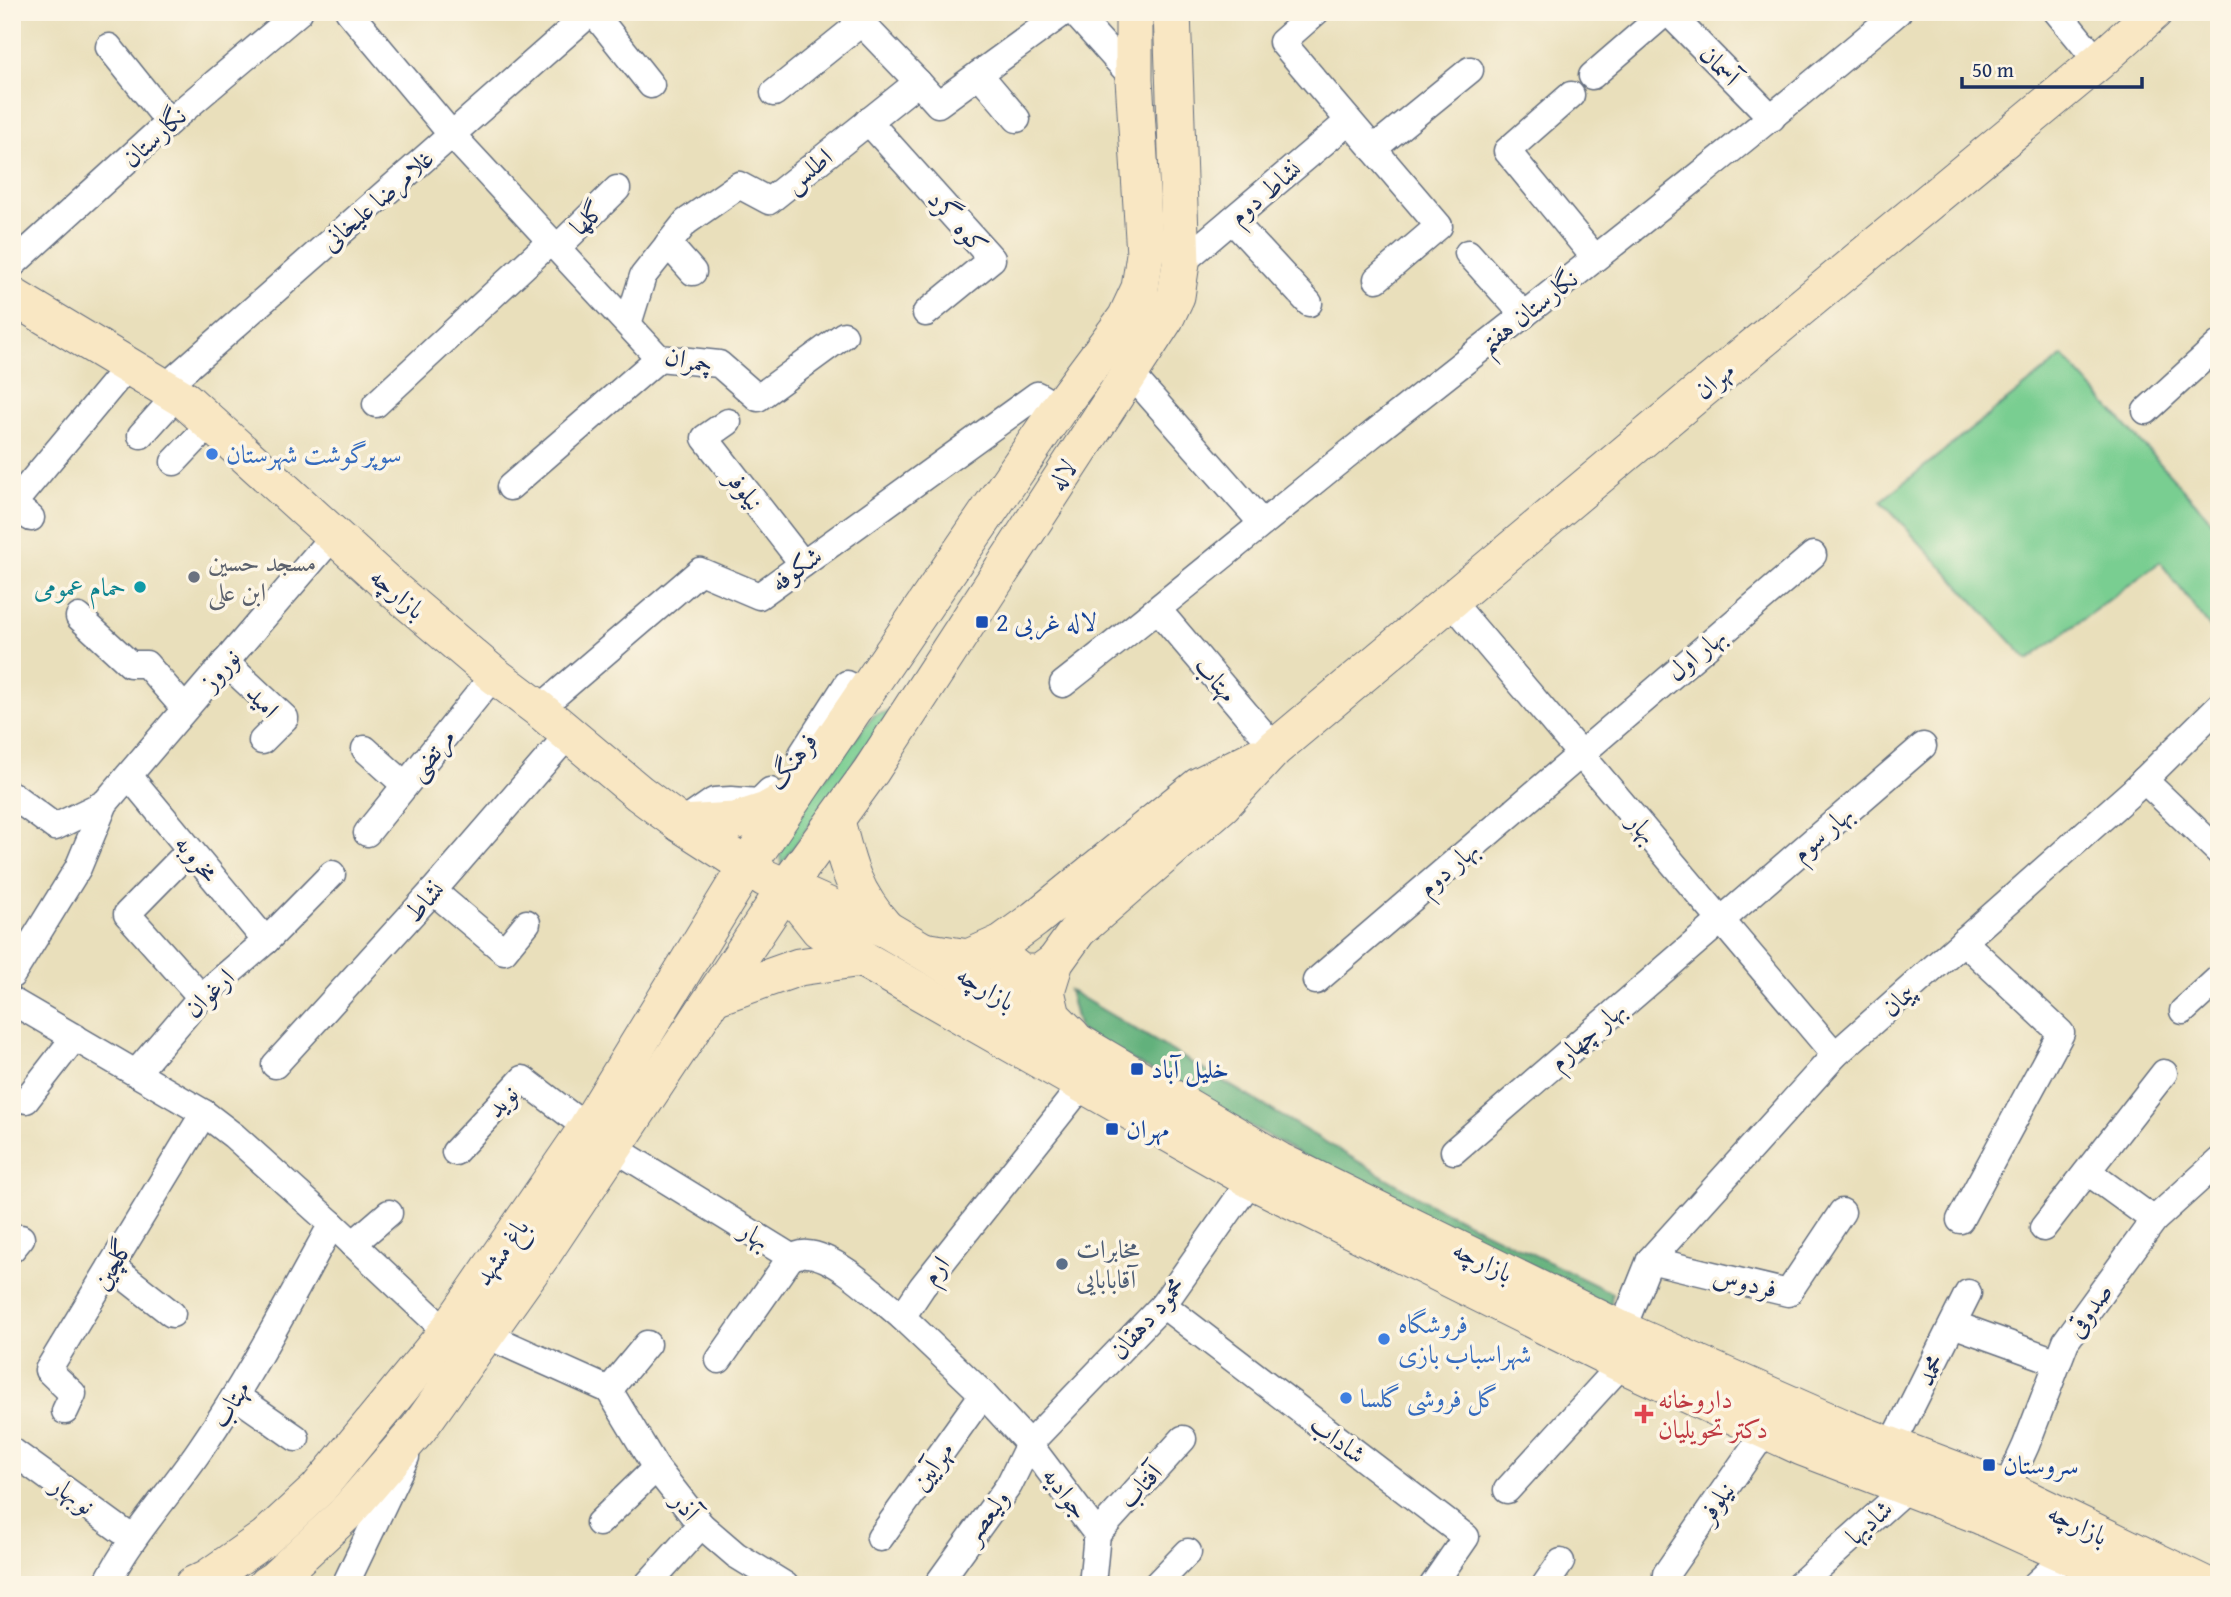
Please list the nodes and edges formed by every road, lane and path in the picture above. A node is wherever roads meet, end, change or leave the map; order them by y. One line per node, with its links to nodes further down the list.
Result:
1 (299, 12): 28 (street, نگارستان)
2 (349, 12): 29 (street)
3 (592, 12): 21 (street); 29 (street, غلامرضا علیخانی)
4 (1063, 12): 17 (street)
5 (1074, 12): 19 (street)
6 (1134, 12): 19 (main road, لاله)
7 (1172, 12): 37 (main road, لاله)
8 (1317, 12): 27 (street)
9 (1667, 12): 18 (street); 24 (street, آسمان)
10 (1898, 12): 24 (street, نگارستان هفتم)
11 (2057, 12): 15 (street)
12 (2154, 12): 15 (main road, مهران)
13 (856, 17): 20 (street); 22 (street)
14 (109, 47): 28 (street)
15 (2098, 62): 65 (main road, مهران)
16 (1470, 70): 30 (street)
17 (979, 74): 20 (street); 25 (street)
18 (1592, 76)
19 (1134, 79): 53 (main road, لاله)
20 (918, 82): 26 (street, اطلس)
21 (651, 85)
22 (774, 93)
23 (1571, 95): 36 (street)
24 (1772, 118): 36 (street, نگارستان هفتم)
25 (1017, 119)
26 (869, 121): 34 (street, اطلس); 43 (street, کوه گرد)
27 (1349, 121): 30 (street); 32 (street, نشاط دوم)
28 (169, 122): 38 (street, نگارستان)
29 (452, 135): 33 (street, چمران); 51 (street, غلامرضا علیخانی)
30 (1373, 149): 40 (street)
31 (617, 189): 33 (street, گلها)
32 (1232, 220): 37 (street, نشاط دوم); 41 (street)
33 (554, 244): 45 (street, چمران); 52 (street)
34 (668, 244): 39 (street); 45 (street, اطلس)
35 (1468, 253): 44 (street)
36 (1595, 258): 44 (street, نگارستان هفتم)
37 (1181, 262): 50 (main road, لاله)
38 (12, 265)
39 (692, 272)
40 (1377, 279)
41 (1308, 303)
42 (17, 308): 49 (main road, بازارچه)
43 (926, 313)
44 (1524, 315): 61 (street, نگارستان هفتم)
45 (628, 324): 48 (street, چمران)
46 (844, 335): 48 (street, چمران)
47 (2219, 344): 54 (street)
48 (659, 358): 59 (street)
49 (128, 366): 51 (main road, بازارچه); 60 (street)
50 (1130, 373): 61 (street); 72 (main road, لاله)
51 (170, 391): 56 (main road, بازارچه); 57 (street, غلامرضا علیخانی)
52 (376, 404)
53 (1059, 408): 64 (street, شکوفه); 70 (main road, لاله)
54 (2146, 411)
55 (728, 422): 64 (street, نیلوفر)
56 (211, 423): 58 (street); 62 (main road, بازارچه)
57 (141, 435)
58 (174, 462)
59 (510, 487)
60 (31, 518)
61 (1262, 523): 66 (street, نگارستان هفتم)
62 (334, 536): 68 (street, نوروز); 69 (main road, بازارچه)
63 (1813, 555): 81 (street, بهار اول)
64 (803, 564): 75 (street, شکوفه)
65 (1451, 601): 79 (main road, مهران); 81 (street, بهار)
66 (1158, 610): 71 (street, نگارستان هفتم); 79 (street, مهتاب)
67 (79, 617): 74 (street)
68 (225, 662): 74 (street, نوروز); 77 (street, امید)
69 (494, 676): 75 (main road, بازارچه); 84 (street, مرتضی)
70 (860, 683): 72 (main road); 85 (main road, لاله); 89 (street, فرهنگ)
71 (1063, 684)
72 (913, 706): 88 (main road, لاله)
73 (2219, 706): 83 (street, پیمان)
74 (186, 709): 82 (street, نوروز)
75 (539, 709): 76 (main road, بازارچه)
76 (569, 734): 89 (main road, بازارچه); 96 (street, نشاط)
77 (262, 741)
78 (1923, 746): 97 (street, بهار سوم)
79 (1275, 748): 102 (main road, مهران); 105 (main road, مهران)
80 (365, 749): 84 (street)
81 (1580, 754): 97 (street, بهار); 108 (street, بهار دوم)
82 (129, 776): 87 (street, نوروز); 91 (street, مخروبه)
83 (2144, 780): 92 (street); 101 (street, پیمان)
84 (405, 785): 90 (street, مرتضی)
85 (797, 794): 89 (main road); 93 (main road, لاله)
86 (12, 796): 87 (street, نوروز)
87 (105, 803): 106 (street, نوروز)
88 (836, 820): 95 (main road, لاله); 99 (main road)
89 (681, 824): 93 (main road, بازارچه)
90 (367, 833)
91 (190, 850): 100 (street, مخروبه); 109 (street)
92 (2219, 852)
93 (747, 866): 95 (main road, بازارچه); 122 (main road, باغ مشهد)
94 (332, 873): 100 (street, ارغوان)
95 (786, 888): 99 (main road, بازارچه); 104 (main road, بازارچه); 110 (main road, باغ مشهد)
96 (433, 891): 98 (street); 116 (street, نشاط)
97 (1720, 920): 115 (street, بهار); 123 (street, بهار چهارم)
98 (527, 923)
99 (886, 929): 103 (main road, بازارچه)
100 (265, 941): 109 (street, ارغوان)
101 (1964, 941): 115 (street, پیمان); 130 (street)
102 (1002, 943): 103 (main road, مهران); 105 (main road)
103 (923, 950): 114 (main road, بازارچه)
104 (861, 958): 110 (main road); 119 (main road, بازارچه)
105 (1055, 962): 114 (main road, مهران)
106 (12, 975)
107 (2219, 978): 112 (street)
108 (1316, 981)
109 (201, 997): 117 (street, ارغوان)
110 (714, 997): 122 (main road, باغ مشهد)
111 (12, 1001): 113 (street)
112 (2183, 1011)
113 (75, 1037): 117 (street); 120 (street)
114 (1077, 1041): 146 (main road, بازارچه)
115 (1835, 1055): 136 (street, پیمان)
116 (275, 1065)
117 (136, 1073): 121 (street)
118 (2164, 1073): 126 (street)
119 (1083, 1084): 127 (main road, بازارچه); 141 (street, ارم)
120 (26, 1100)
121 (204, 1113): 132 (street); 137 (street, گلچین)
122 (600, 1138): 124 (street, نوید); 135 (street, بهار); 143 (main road, باغ مشهد); 144 (main road, باغ مشهد)
123 (1454, 1151)
124 (455, 1152)
125 (2219, 1161): 131 (street, صدوقی)
126 (2088, 1172): 131 (street); 133 (street)
127 (1251, 1180): 139 (street, محمود دهقان); 146 (main road, بازارچه)
128 (1842, 1212): 136 (street, فردوس)
129 (388, 1213): 134 (street)
130 (1960, 1220)
131 (2154, 1220): 148 (street, صدوقی)
132 (332, 1224): 134 (street); 151 (street, مهتاب)
133 (2043, 1227)
134 (353, 1244): 143 (street)
135 (791, 1257): 141 (street); 147 (street, بهار)
136 (1650, 1260): 146 (street, پیمان)
137 (111, 1266): 140 (street); 152 (street, گلچین)
138 (1968, 1293): 142 (street, محمد)
139 (1163, 1305): 158 (street, محمود دهقان); 185 (street, شاداب)
140 (172, 1314)
141 (902, 1317): 150 (street)
142 (1953, 1324): 148 (street); 159 (street, محمد)
143 (447, 1332): 163 (main road, باغ مشهد)
144 (486, 1335): 149 (street); 154 (main road, باغ مشهد)
145 (648, 1344): 149 (street)
146 (1622, 1347): 153 (main road, بازارچه); 165 (street)
147 (719, 1360)
148 (2058, 1362): 164 (street, صدوقی)
149 (609, 1390): 161 (street)
150 (983, 1394): 158 (street); 170 (street, مهرآیین)
151 (236, 1396): 156 (street); 171 (street, مهتاب)
152 (65, 1411)
153 (1762, 1416): 155 (main road, بازارچه); 175 (street, نیلوفر)
154 (419, 1428): 166 (main road, باغ مشهد); 179 (street)
155 (1810, 1432): 159 (main road, بازارچه); 162 (main road, بازارچه)
156 (296, 1438)
157 (1183, 1439): 169 (street, آفتاب)
158 (1029, 1444): 169 (street, جوادیه); 182 (street, ولیعصر)
159 (1891, 1447): 164 (main road, بازارچه)
160 (12, 1451): 171 (street, نوبهار)
161 (656, 1468): 167 (street, آذر); 168 (street, آذر)
162 (1907, 1488): 173 (main road, بازارچه); 187 (street, شادیها)
163 (318, 1489): 166 (main road); 178 (main road, باغ مشهد)
164 (2006, 1489): 190 (main road, بازارچه)
165 (1507, 1490)
166 (344, 1515): 177 (main road, باغ مشهد)
167 (599, 1523)
168 (701, 1525): 180 (street); 181 (street, آذر)
169 (1097, 1534): 183 (street, جوادیه)
170 (880, 1538)
171 (133, 1539): 176 (street, مهتاب)
172 (1188, 1552): 184 (street)
173 (2067, 1555): 188 (street); 189 (main road, بازارچه)
174 (1561, 1562): 186 (street)
175 (1666, 1574)
176 (112, 1581)
177 (272, 1583)
178 (193, 1585)
179 (345, 1585)
180 (647, 1585)
181 (785, 1585)
182 (937, 1585)
183 (1092, 1585)
184 (1156, 1585)
185 (1433, 1585)
186 (1545, 1585)
187 (1799, 1585)
188 (2035, 1585)
189 (2134, 1585)
190 (2205, 1585)

